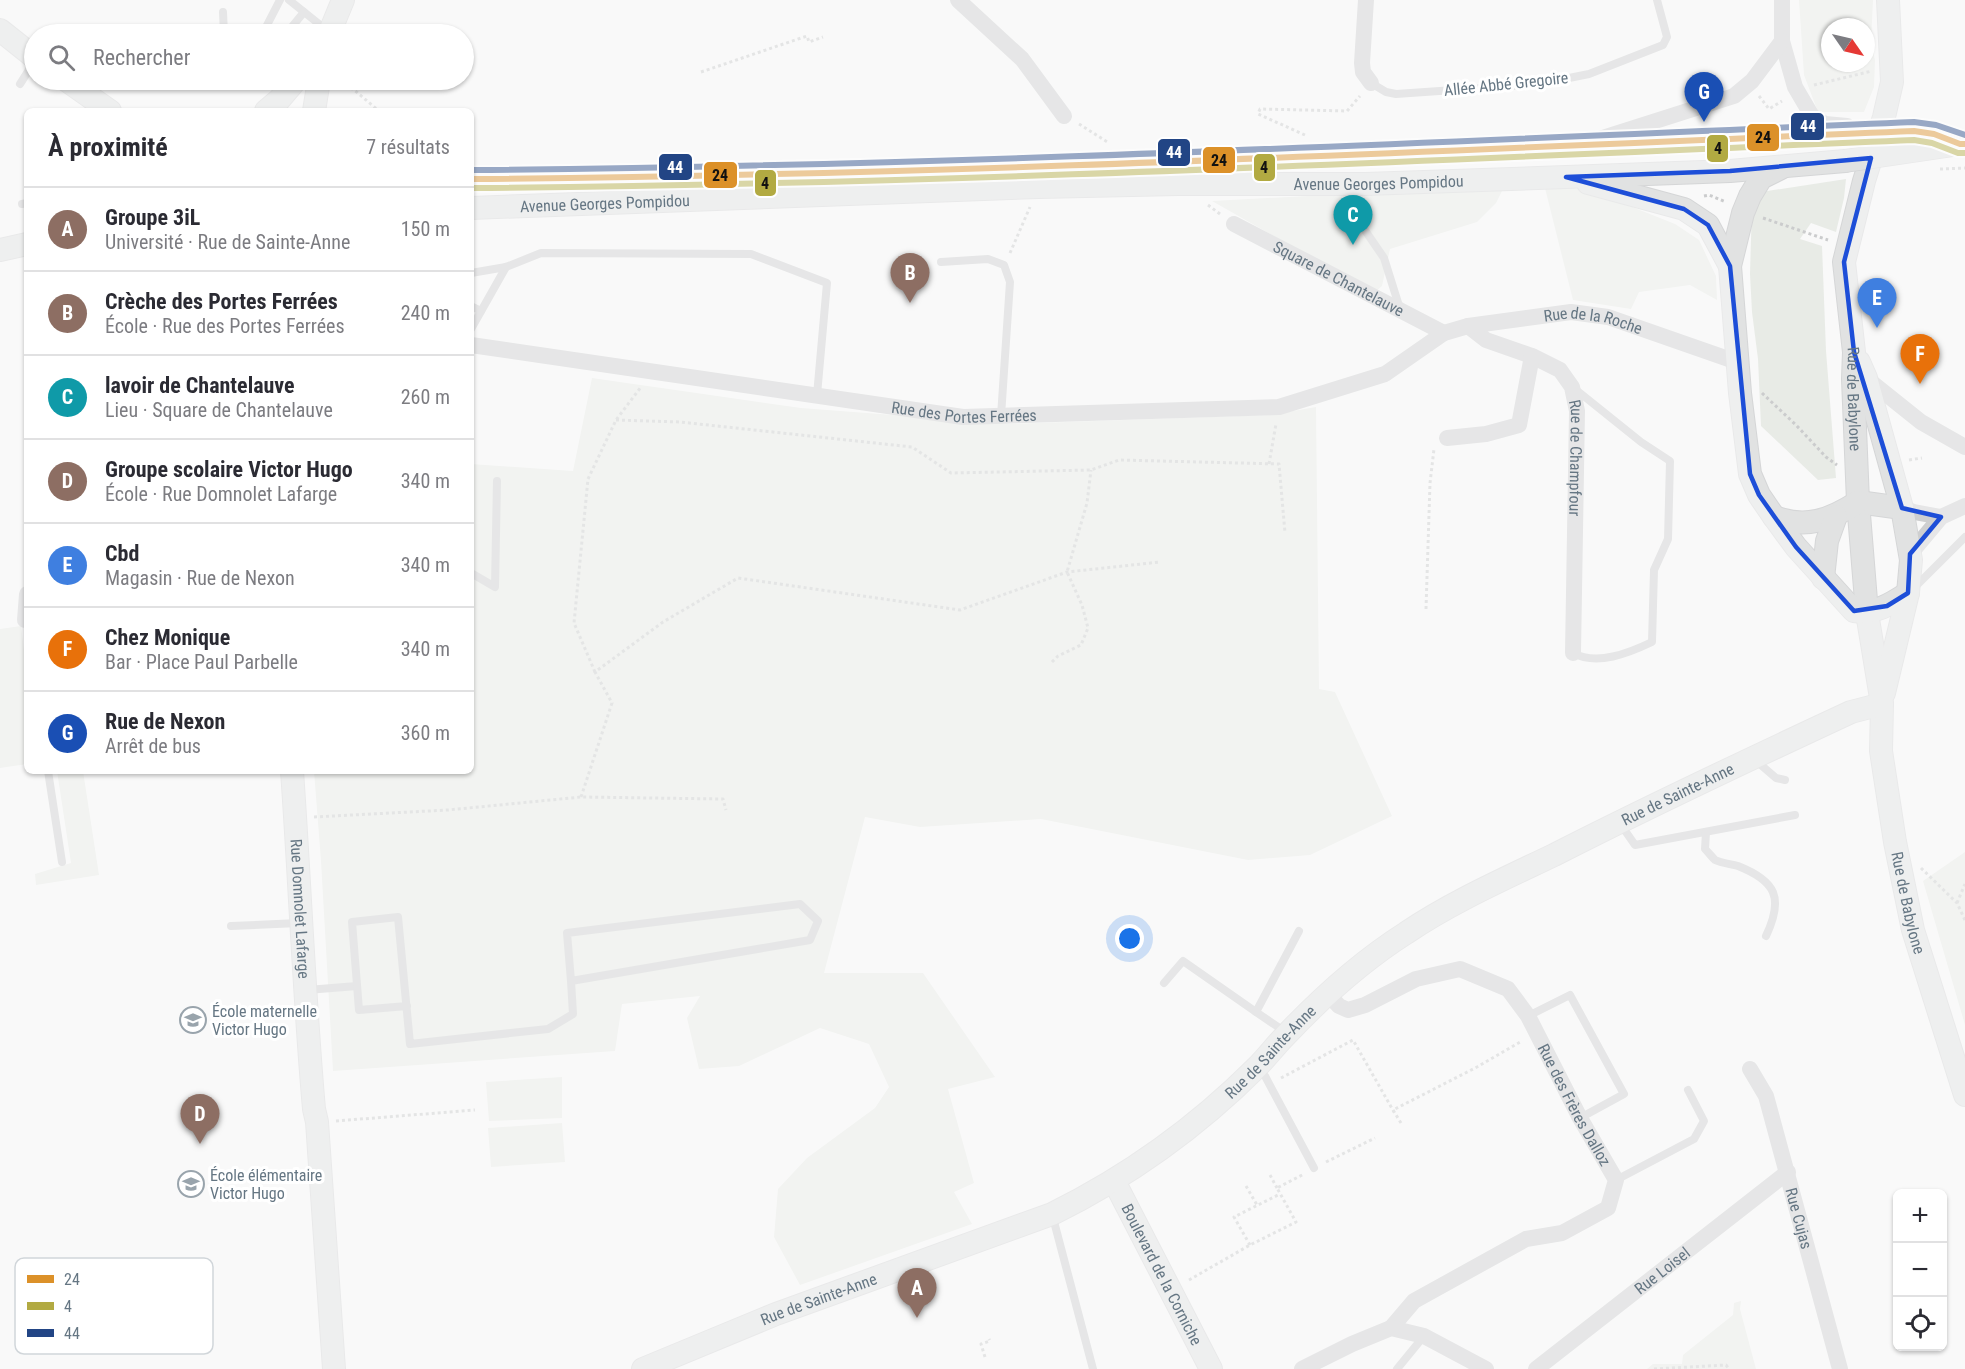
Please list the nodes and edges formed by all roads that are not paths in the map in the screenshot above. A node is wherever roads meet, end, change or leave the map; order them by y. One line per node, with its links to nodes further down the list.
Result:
1 (280, 0): 12 (lane)
2 (289, 0): 10 (lane)
3 (343, 0): 15 (street)
4 (958, 0): 28 (street)
5 (1366, 0): 20 (street)
6 (1657, 0): 20 (lane, Allée Abbé Gregoire)
7 (1782, 0): 17 (street)
8 (1888, 0): 51 (street)
9 (223, 12): 11 (lane)
10 (304, 12): 13 (lane); 14 (lane)
11 (225, 24)
12 (269, 24)
13 (294, 24)
14 (318, 24)
15 (333, 24)
16 (0, 30): 18 (street)
17 (1782, 40): 29 (street); 31 (street)
18 (24, 49)
19 (24, 78): 21 (lane)
20 (1371, 83)
21 (20, 84)
22 (79, 90): 25 (street)
23 (288, 90): 26 (street)
24 (319, 90): 27 (street)
25 (102, 108)
26 (270, 108)
27 (314, 108)
28 (1065, 116)
29 (1844, 131): 30 (street, Avenue Georges Pompidou, bridge); 31 (street, Avenue Georges Pompidou)
30 (1963, 144): 32 (street, Avenue Georges Pompidou, bridge)
31 (1579, 145): 34 (street, Avenue Georges Pompidou)
32 (1782, 168): 33 (street, Avenue Georges Pompidou); 41 (street)
33 (1566, 177): 35 (street, Avenue Georges Pompidou); 41 (street)
34 (474, 179)
35 (474, 208)
36 (1360, 223): 46 (lane)
37 (1234, 224): 46 (street, Square de Chantelauve)
38 (24, 245): 39 (street)
39 (0, 250)
40 (941, 262): 57 (lane)
41 (1730, 266): 53 (street)
42 (506, 267): 43 (lane); 45 (lane); 56 (lane)
43 (474, 272)
44 (474, 307): 45 (lane)
45 (481, 310): 47 (lane)
46 (1401, 311): 49 (street, Square de Chantelauve)
47 (474, 323)
48 (1468, 326): 49 (street, Rue de la Roche); 52 (street, Rue de Champfour); 53 (street, Rue de la Roche)
49 (1444, 333): 57 (street, Rue des Portes Ferrées)
50 (474, 345): 56 (street, Rue des Portes Ferrées)
51 (1854, 352): 54 (street, Rue de Babylone); 61 (street, Rue de Babylone)
52 (1532, 356): 55 (street, Rue de Champfour); 58 (street)
53 (1737, 362): 65 (street)
54 (1866, 378): 59 (street); 63 (street, Rue de Babylone)
55 (1572, 387): 73 (street, Rue de Champfour); 73 (lane)
56 (817, 395): 57 (street, Rue des Portes Ferrées)
57 (1001, 416)
58 (1447, 438)
59 (1965, 447)
60 (497, 481): 69 (lane)
61 (1858, 502): 63 (street); 64 (street); 72 (street, Rue de Babylone)
62 (1965, 506): 66 (street)
63 (1902, 508): 66 (street); 68 (street, Rue de Babylone)
64 (1836, 516): 65 (street); 70 (street)
65 (1774, 518): 70 (street)
66 (1941, 518): 68 (street)
67 (1965, 537): 71 (lane)
68 (1911, 555): 71 (street, Rue de Babylone)
69 (474, 575)
70 (1823, 578): 72 (street)
71 (1908, 593): 72 (street); 74 (street, Rue de Babylone)
72 (1867, 613): 74 (street, Rue de Babylone)
73 (1573, 653)
74 (1882, 704): 75 (street, Rue de Sainte-Anne); 99 (street, Rue de Babylone)
75 (1752, 757): 78 (lane); 80 (street, Rue de Sainte-Anne)
76 (48, 774): 82 (lane)
77 (292, 774): 83 (street, Rue Domnolet Lafarge)
78 (1785, 780)
79 (1795, 815): 81 (lane)
80 (1619, 822): 81 (lane); 91 (street, Rue de Sainte-Anne)
81 (1706, 832): 86 (lane)
82 (62, 862)
83 (302, 923): 84 (lane); 90 (street, Rue Domnolet Lafarge)
84 (231, 926)
85 (1299, 932): 93 (lane)
86 (1766, 936)
87 (571, 981): 87 (lane); 92 (lane)
88 (1164, 983): 93 (lane)
89 (357, 986): 90 (lane); 92 (lane); 92 (lane)
90 (304, 991): 108 (street, Rue Domnolet Lafarge)
91 (1328, 994): 94 (street, Rue des Frères Dalloz); 95 (street, Rue de Sainte-Anne)
92 (407, 1006)
93 (1256, 1012): 95 (lane)
94 (1528, 1016): 100 (street, Rue des Frères Dalloz); 100 (lane)
95 (1287, 1034): 97 (street, Rue de Sainte-Anne)
96 (1750, 1069): 102 (street, Rue Cujas)
97 (1263, 1076): 101 (lane); 104 (street, Rue de Sainte-Anne)
98 (1688, 1090): 103 (lane)
99 (1965, 1095)
100 (1580, 1118): 103 (street, Rue des Frères Dalloz)
101 (1314, 1168)
102 (1788, 1172): 115 (street, Rue Loisel); 116 (street, Rue Cujas)
103 (1616, 1180): 106 (street, Rue des Frères Dalloz)
104 (1114, 1181): 105 (street, Rue de Sainte-Anne); 111 (street, Boulevard de la Corniche)
105 (1052, 1214): 109 (street, Rue de Sainte-Anne); 110 (lane)
106 (1391, 1329): 107 (street); 112 (street)
107 (1424, 1336): 113 (lane); 114 (street)
108 (334, 1369)
109 (643, 1369)
110 (1093, 1369)
111 (1211, 1369)
112 (1302, 1369)
113 (1397, 1369)
114 (1486, 1369)
115 (1536, 1369)
116 (1840, 1369)

